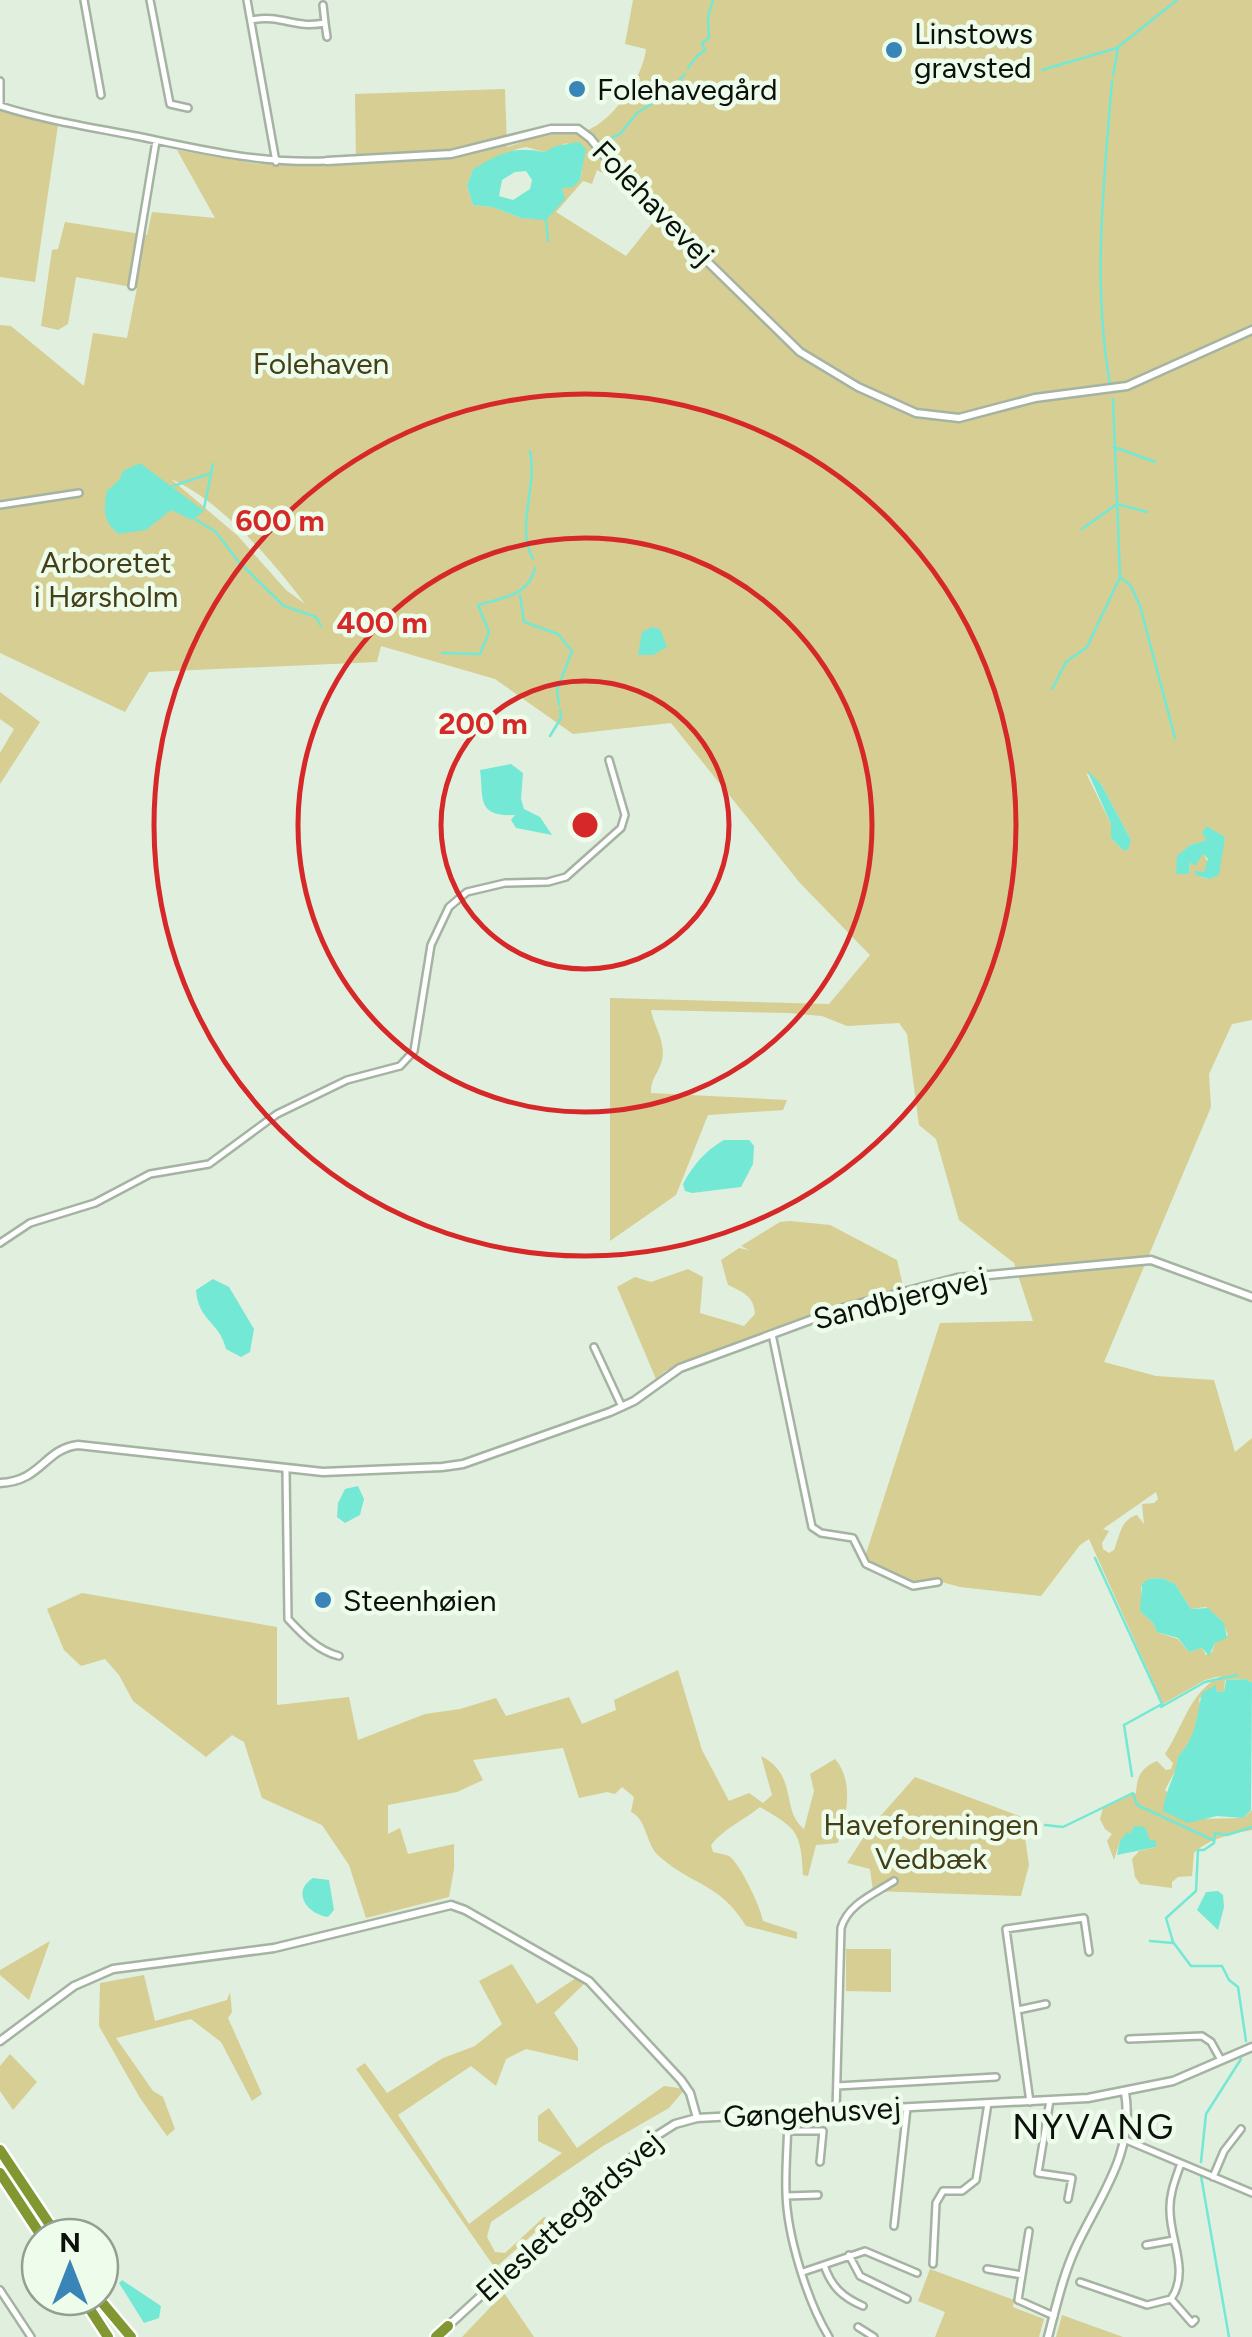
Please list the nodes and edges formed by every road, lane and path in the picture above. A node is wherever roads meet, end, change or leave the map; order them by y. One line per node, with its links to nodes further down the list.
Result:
1 (84, 0): 9 (street)
2 (150, 0): 11 (street)
3 (247, 0): 5 (street)
4 (323, 5): 6 (street)
5 (251, 20): 6 (street); 14 (street)
6 (325, 22): 7 (street)
7 (328, 36)
8 (0, 81): 10 (street)
9 (102, 95)
10 (0, 105): 12 (street, Folehavevej)
11 (188, 108)
12 (156, 140): 14 (street, Folehavevej); 15 (street)
13 (327, 161): 14 (street, Folehavevej); 16 (street, Folehavevej)
14 (276, 162)
15 (132, 286)
16 (1252, 330)
17 (79, 493): 18 (street)
18 (0, 504)
19 (608, 760): 20 (street)
20 (0, 1243)
21 (1252, 1297): 22 (street, Sandbjergvej)
22 (772, 1334): 24 (street, Sandbjergvej); 27 (street)
23 (594, 1346): 24 (street)
24 (622, 1407): 25 (street, Sandbjergvej)
25 (286, 1470): 26 (street, Sandbjergvej); 28 (street)
26 (0, 1483)
27 (938, 1582)
28 (339, 1656)
29 (894, 1881): 38 (street)
30 (1089, 1952): 32 (street)
31 (1046, 2004): 32 (street)
32 (1018, 2010): 41 (street)
33 (1129, 2039): 36 (street)
34 (0, 2040): 46 (street, Gøngehusvej)
35 (1252, 2047): 36 (street, Gøngehusvej)
36 (1222, 2062): 39 (street, Gøngehusvej)
37 (996, 2077): 38 (street)
38 (837, 2086): 44 (street)
39 (1125, 2092): 40 (street, Gøngehusvej); 49 (street)
40 (1050, 2100): 41 (street, Gøngehusvej); 58 (street)
41 (1030, 2102): 42 (street, Gøngehusvej)
42 (988, 2104): 43 (street, Gøngehusvej); 67 (street)
43 (907, 2108): 44 (street, Gøngehusvej); 61 (street)
44 (836, 2111): 45 (street, Gøngehusvej)
45 (788, 2113): 46 (street, Gøngehusvej); 48 (street)
46 (698, 2118): 80 (street, Elleslettegårdsvej)
47 (1241, 2129): 54 (street)
48 (788, 2131): 51 (street); 57 (street)
49 (1126, 2140): 52 (street); 77 (street)
50 (0, 2150): 60 (highway)
51 (820, 2162)
52 (1181, 2163): 54 (street); 63 (street)
53 (0, 2173): 59 (highway)
54 (1213, 2177): 55 (street)
55 (1252, 2193)
56 (818, 2195): 57 (street)
57 (786, 2196): 69 (street)
58 (1068, 2199)
59 (29, 2217)
60 (45, 2217)
61 (894, 2226)
62 (1029, 2231): 71 (street)
63 (1174, 2240): 64 (street); 75 (street)
64 (1146, 2245)
65 (849, 2255): 66 (street); 70 (street); 74 (street)
66 (824, 2264): 69 (street); 76 (street)
67 (933, 2264)
68 (987, 2269): 71 (street)
69 (803, 2272): 85 (street)
70 (917, 2273)
71 (1022, 2275): 77 (street)
72 (1080, 2282): 75 (street)
73 (0, 2292): 82 (street)
74 (907, 2298)
75 (1171, 2299): 79 (street)
76 (863, 2306)
77 (1054, 2316): 87 (street)
78 (115, 2317): 83 (highway)
79 (1195, 2320)
80 (448, 2326): 84 (highway)
81 (858, 2328): 86 (street)
82 (31, 2337)
83 (131, 2337)
84 (436, 2337)
85 (829, 2337)
86 (874, 2337)
87 (1048, 2337)

